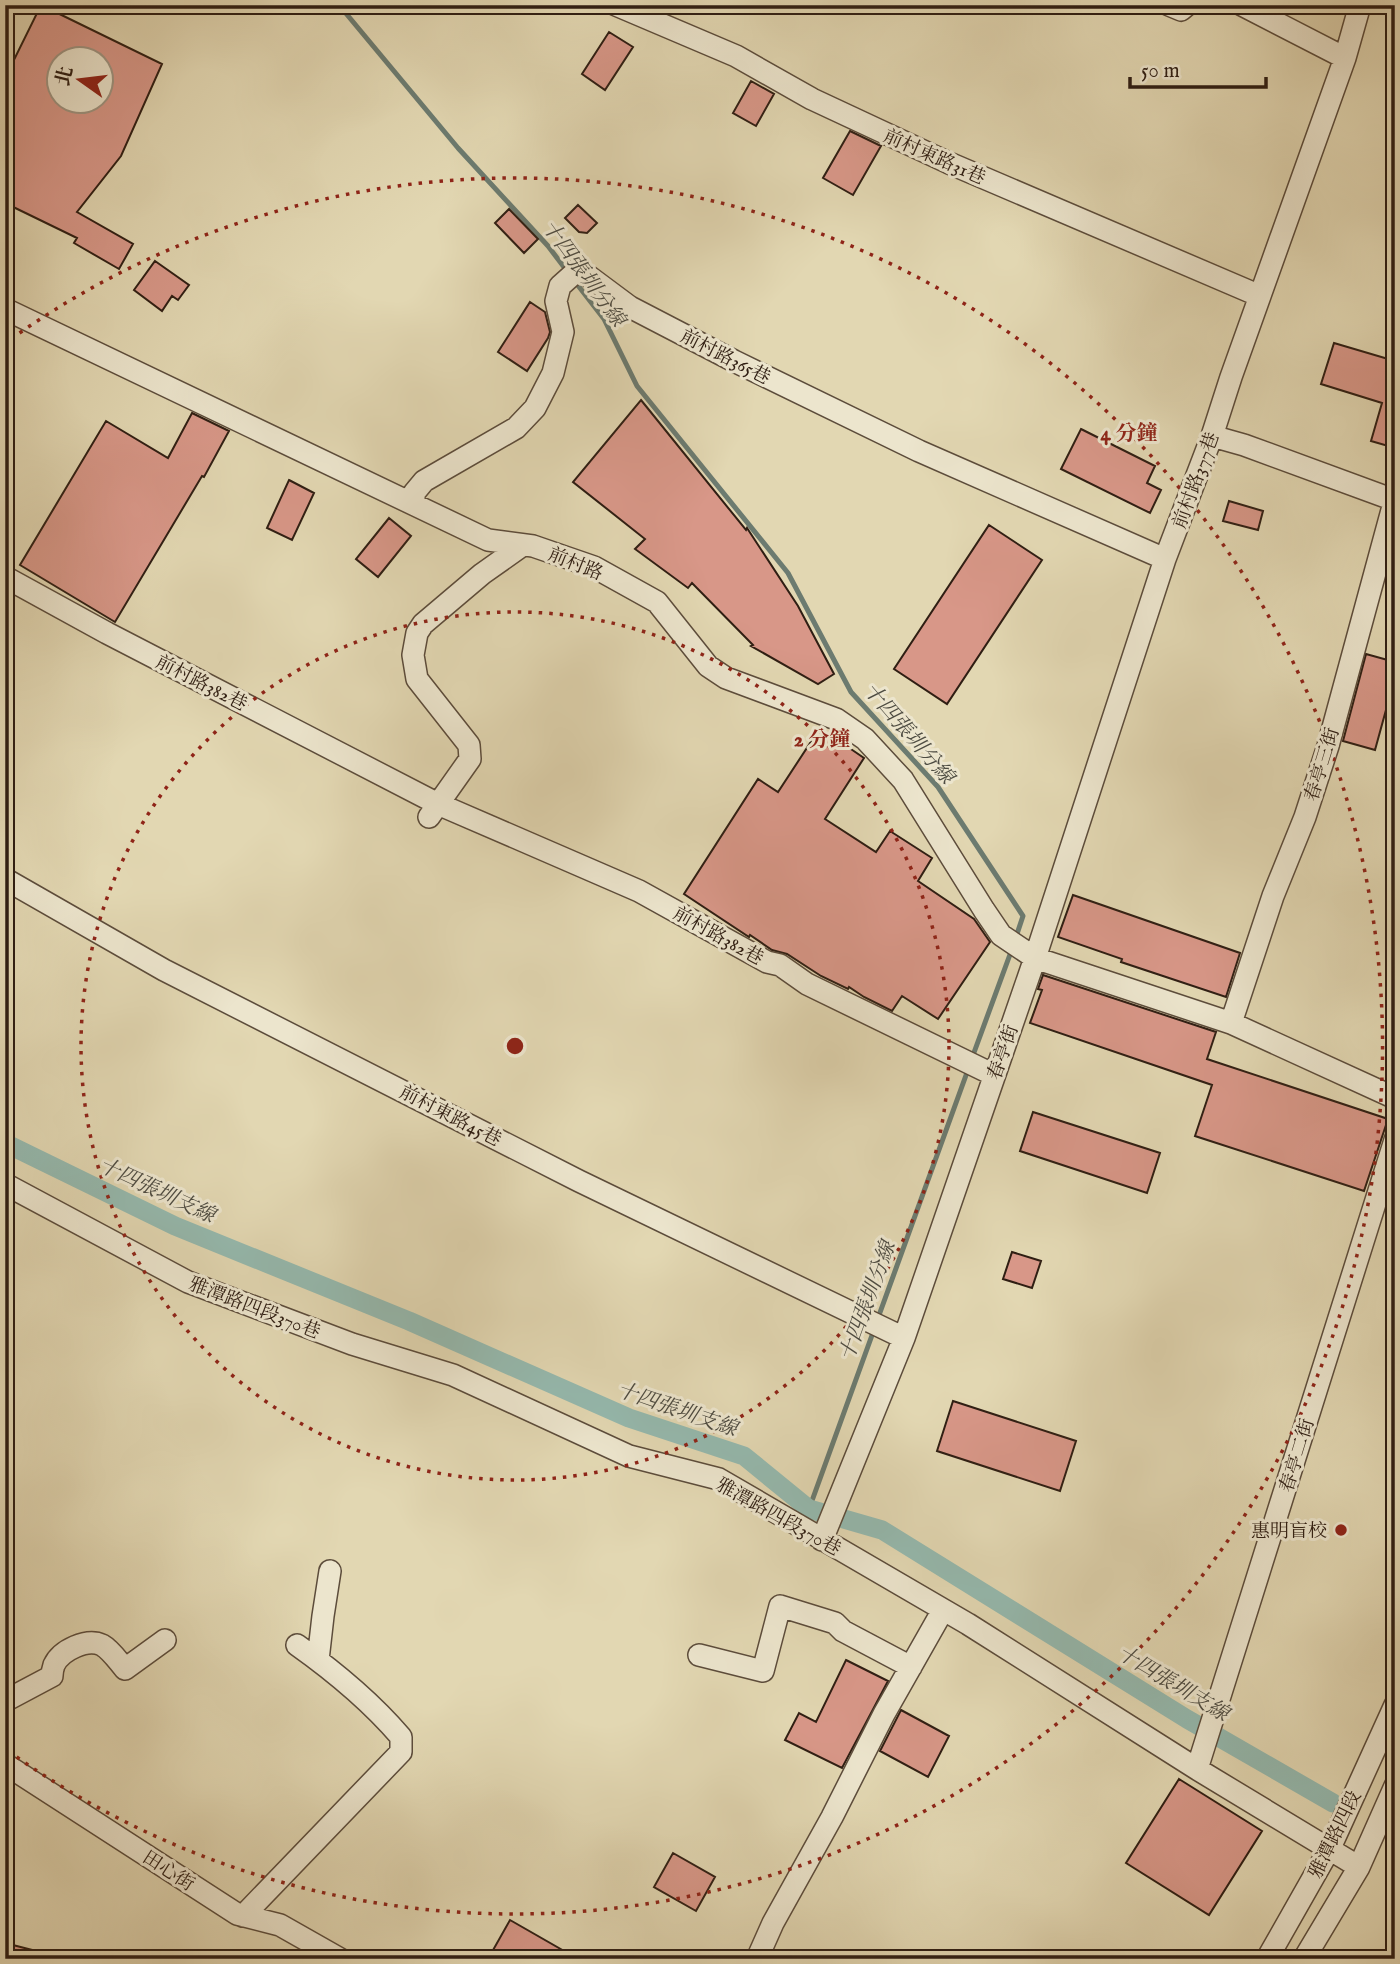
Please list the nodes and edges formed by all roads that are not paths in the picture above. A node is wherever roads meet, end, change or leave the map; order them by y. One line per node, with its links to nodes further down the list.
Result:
1 (616, 5): 7 (street, 前村東路31巷)
2 (1168, 5): 3 (street)
3 (1187, 5)
4 (1241, 5): 6 (street)
5 (1360, 5): 6 (street, 前村路377巷)
6 (1345, 58): 7 (street, 前村路377巷)
7 (1260, 296): 9 (street, 前村路377巷)
8 (5, 309): 11 (street, 前村路)
9 (1212, 436): 10 (street); 13 (street, 前村路377巷)
10 (1395, 499): 18 (street, 春亭三街)
11 (414, 505): 12 (street, 前村路); 13 (street, 前村路365巷)
12 (523, 545): 15 (street); 17 (street, 前村路)
13 (1165, 559): 17 (street, 前村路377巷)
14 (5, 577): 15 (street, 前村路382巷)
15 (434, 811): 19 (street, 前村路382巷)
16 (5, 879): 23 (street, 前村東路45巷)
17 (1035, 958): 18 (street); 19 (street, 春亭街)
18 (1231, 1023): 20 (street)
19 (994, 1075): 23 (street, 春亭街)
20 (1395, 1098)
21 (1395, 1140): 35 (street, 春亭二街)
22 (5, 1184): 24 (street, 雅潭路四段370巷)
23 (904, 1338): 24 (street, 春亭街)
24 (828, 1524): 26 (street, 雅潭路四段370巷)
25 (330, 1571): 30 (street)
26 (943, 1610): 31 (street); 35 (street, 雅潭路四段370巷)
27 (165, 1640): 32 (street)
28 (297, 1645): 30 (street)
29 (699, 1655): 31 (street)
30 (318, 1660): 39 (street)
31 (911, 1667): 41 (street)
32 (5, 1701)
33 (1395, 1706): 37 (street, 雅潭路四段)
34 (5, 1763): 39 (street, 田心街)
35 (1197, 1769): 37 (street, 雅潭路四段370巷)
36 (1395, 1786): 38 (street, 雅潭路四段)
37 (1330, 1848): 38 (street, 雅潭路四段370巷); 42 (street, 雅潭路四段)
38 (1359, 1867): 43 (street, 雅潭路四段)
39 (243, 1916): 40 (street, 田心街)
40 (340, 1959)
41 (757, 1959)
42 (1267, 1959)
43 (1304, 1959)

